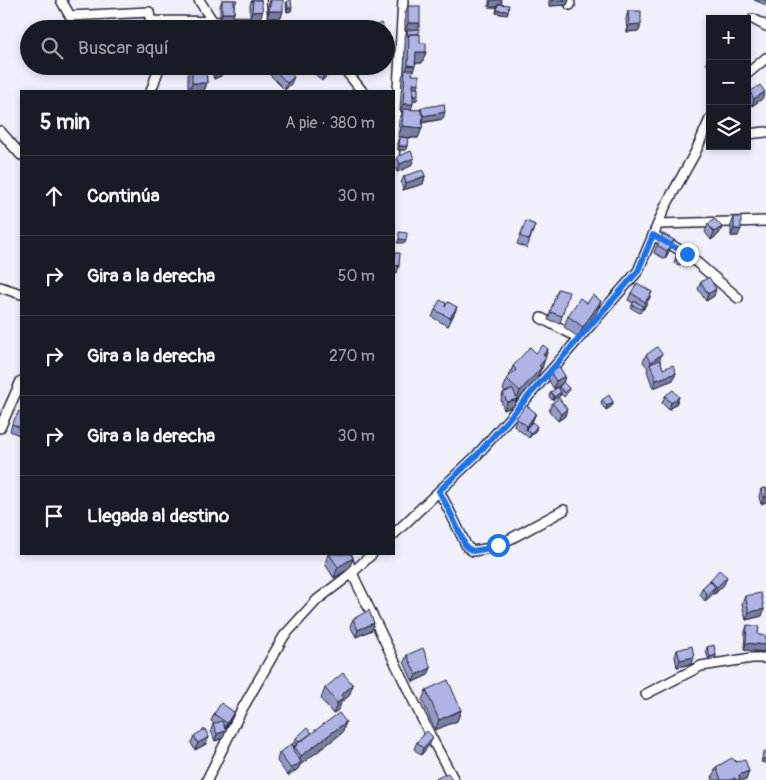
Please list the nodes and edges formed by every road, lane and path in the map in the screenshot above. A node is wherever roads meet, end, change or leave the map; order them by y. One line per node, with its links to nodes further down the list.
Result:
1 (61, 0): 6 (street)
2 (199, 0): 7 (street)
3 (261, 0): 8 (street)
4 (403, 0): 17 (street)
5 (753, 19): 9 (street)
6 (151, 20)
7 (210, 20)
8 (264, 20)
9 (766, 26)
10 (766, 58): 11 (street)
11 (751, 71)
12 (157, 75): 14 (street)
13 (349, 75): 15 (street)
14 (151, 90)
15 (361, 90)
16 (706, 127): 22 (street)
17 (395, 130)
18 (0, 131): 23 (street)
19 (766, 132): 20 (street)
20 (751, 134)
21 (706, 140): 22 (street)
22 (698, 145): 25 (street)
23 (20, 154)
24 (766, 221): 25 (street)
25 (658, 224): 26 (street)
26 (653, 235): 29 (street); 31 (street)
27 (0, 287): 28 (street)
28 (20, 294)
29 (738, 298)
30 (541, 318): 31 (street)
31 (579, 338): 34 (street)
32 (20, 382): 33 (street)
33 (0, 428)
34 (439, 491): 35 (street); 36 (street)
35 (564, 510)
36 (395, 533)
37 (346, 555): 39 (street)
38 (371, 555): 39 (street)
39 (352, 573): 42 (street); 43 (street)
40 (766, 658): 41 (street)
41 (646, 694)
42 (207, 780)
43 (454, 780)

